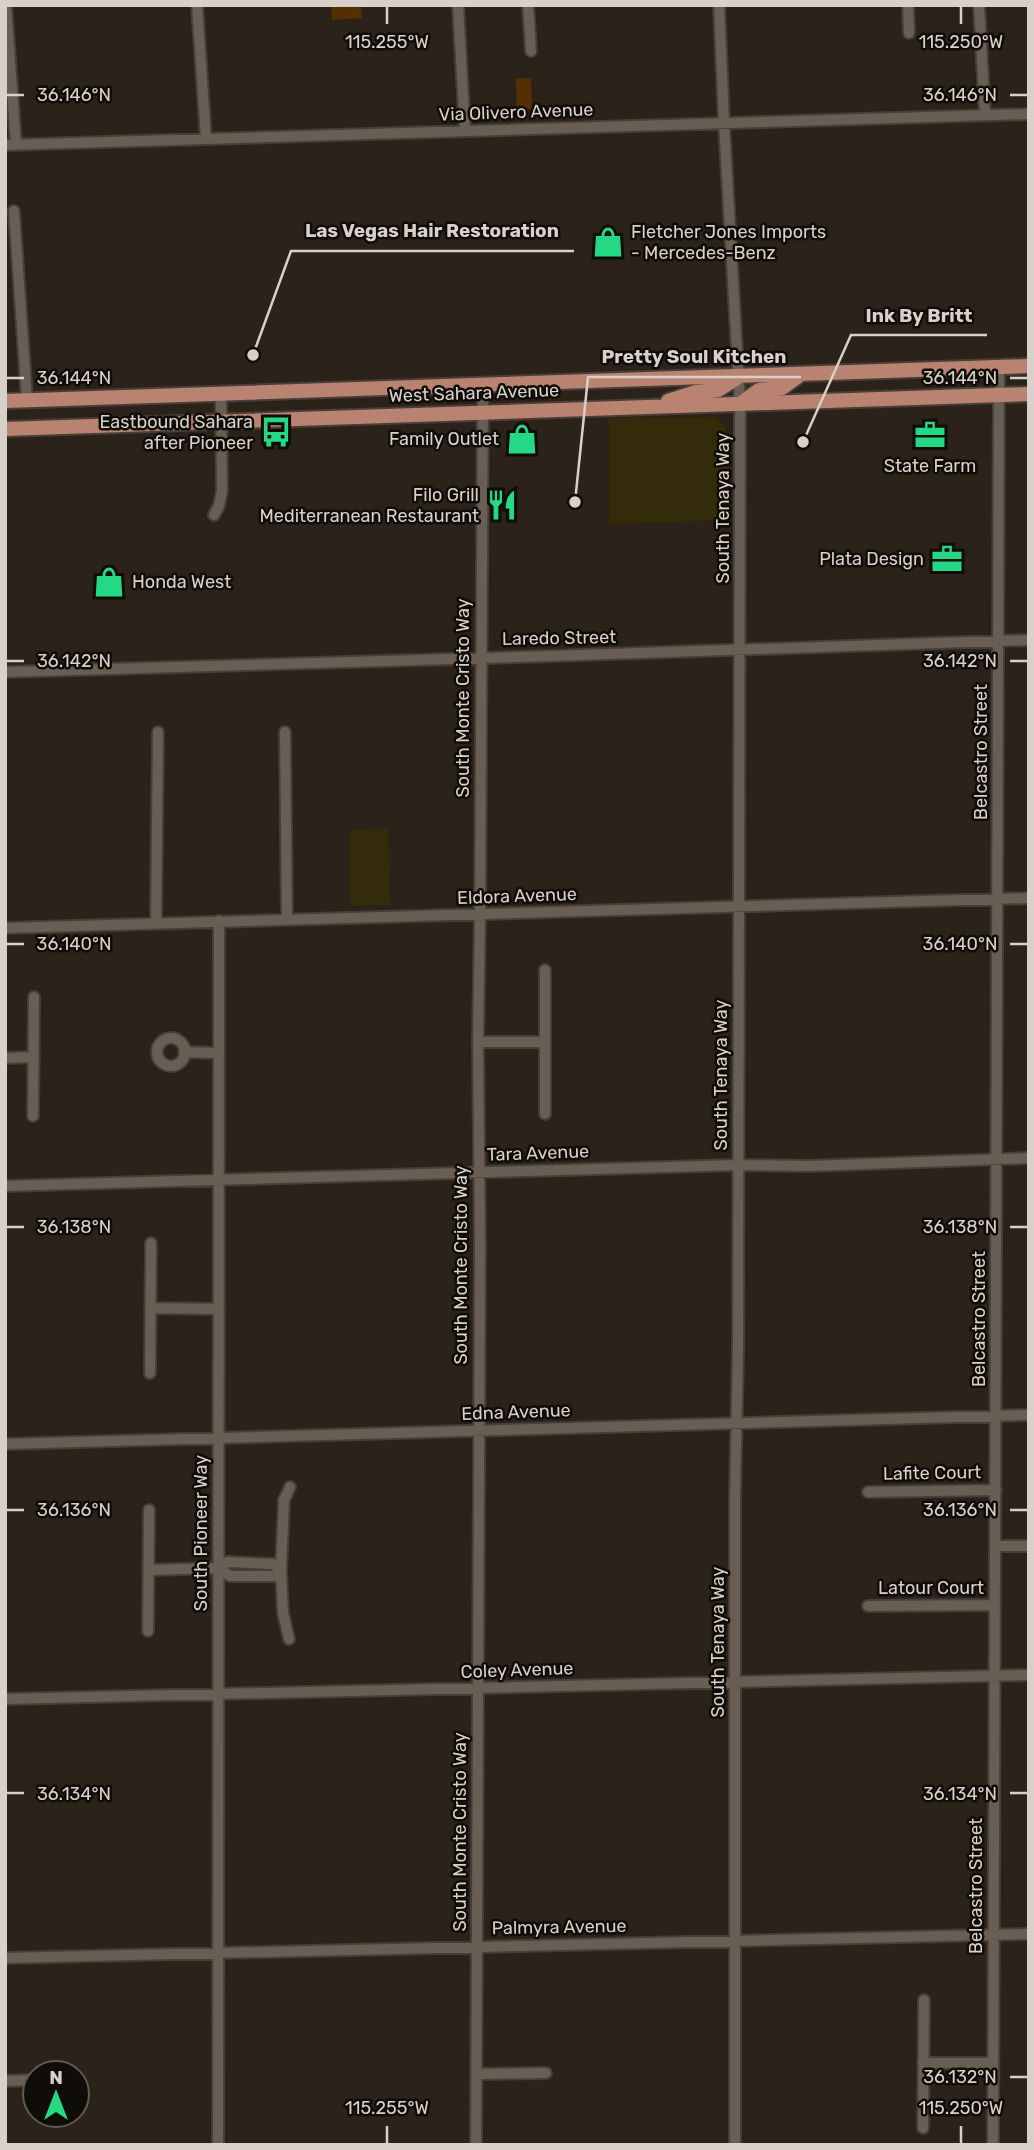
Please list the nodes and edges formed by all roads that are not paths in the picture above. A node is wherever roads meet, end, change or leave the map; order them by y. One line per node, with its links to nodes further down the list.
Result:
1 (6, 5): 15 (street)
2 (197, 5): 14 (street)
3 (458, 5): 13 (street)
4 (528, 5): 9 (street)
5 (719, 5): 12 (street, South Tenaya Way)
6 (908, 5): 8 (street)
7 (979, 5): 11 (street)
8 (909, 33)
9 (531, 51)
10 (1029, 114): 11 (street, Via Olivero Avenue)
11 (985, 115): 12 (street, Via Olivero Avenue)
12 (724, 123): 13 (street, Via Olivero Avenue); 20 (street, South Tenaya Way)
13 (465, 131): 14 (street, Via Olivero Avenue)
14 (206, 139): 15 (street, Via Olivero Avenue)
15 (11, 145)
16 (14, 211): 25 (street)
17 (1029, 366): 18 (main road, West Sahara Avenue)
18 (999, 368): 19 (main road, West Sahara Avenue); 24 (street, Belcastro Street)
19 (801, 374): 20 (main road, West Sahara Avenue); 27 (main road)
20 (739, 377): 21 (main road, West Sahara Avenue); 27 (street, South Tenaya Way); 28 (main road)
21 (483, 385): 22 (main road, West Sahara Avenue); 29 (street, South Monte Cristo Way)
22 (221, 394): 25 (main road, West Sahara Avenue); 30 (street)
23 (1029, 394): 24 (main road, West Sahara Avenue)
24 (999, 395): 27 (main road, West Sahara Avenue); 34 (street, Belcastro Street)
25 (27, 400): 26 (main road, West Sahara Avenue)
26 (5, 401)
27 (740, 404): 28 (main road, West Sahara Avenue); 35 (street, South Tenaya Way)
28 (650, 407): 29 (main road, West Sahara Avenue)
29 (482, 413): 30 (main road, West Sahara Avenue); 36 (street, South Monte Cristo Way)
30 (222, 421): 31 (main road, West Sahara Avenue); 32 (street)
31 (5, 429)
32 (214, 515)
33 (1029, 640): 34 (street, Laredo Street)
34 (999, 641): 35 (street, Laredo Street); 41 (street, Belcastro Street)
35 (740, 649): 36 (street, Laredo Street); 42 (street, South Tenaya Way)
36 (481, 657): 37 (street, Laredo Street); 43 (street, South Monte Cristo Way)
37 (5, 672)
38 (158, 732): 46 (street)
39 (285, 732): 44 (street)
40 (1029, 898): 41 (street, Eldora Avenue)
41 (998, 900): 42 (street, Eldora Avenue); 59 (street, Belcastro Street)
42 (739, 907): 43 (street, Eldora Avenue); 60 (street, South Tenaya Way)
43 (480, 914): 44 (street, Eldora Avenue); 50 (street, South Monte Cristo Way)
44 (287, 919): 45 (street, Eldora Avenue)
45 (219, 921): 46 (street, Eldora Avenue); 53 (street, South Pioneer Way)
46 (156, 923): 47 (street, Eldora Avenue)
47 (5, 928)
48 (545, 970): 51 (street)
49 (34, 997): 54 (street)
50 (478, 1042): 51 (street); 61 (street, South Monte Cristo Way)
51 (545, 1042): 56 (street)
52 (184, 1052): 53 (street)
53 (219, 1053): 62 (street, South Pioneer Way)
54 (34, 1057): 55 (street); 57 (street)
55 (5, 1058)
56 (545, 1114)
57 (33, 1116)
58 (1029, 1157): 59 (street, Tara Avenue)
59 (997, 1158): 60 (street, Tara Avenue); 69 (street, Belcastro Street)
60 (738, 1165): 61 (street, Tara Avenue); 70 (street, South Tenaya Way)
61 (478, 1172): 62 (street, Tara Avenue); 71 (street, South Monte Cristo Way)
62 (219, 1180): 63 (street, Tara Avenue); 66 (street, South Pioneer Way)
63 (5, 1186)
64 (150, 1243): 65 (street)
65 (150, 1308): 66 (street); 67 (street)
66 (219, 1309): 72 (street, South Pioneer Way)
67 (150, 1373)
68 (1029, 1415): 69 (street, Edna Avenue)
69 (996, 1416): 70 (street, Edna Avenue); 75 (street, Belcastro Street)
70 (737, 1422): 71 (street, Edna Avenue); 89 (street, South Tenaya Way)
71 (478, 1430): 72 (street, Edna Avenue); 90 (street, South Monte Cristo Way)
72 (219, 1438): 73 (street, Edna Avenue); 80 (street, South Pioneer Way)
73 (5, 1444)
74 (290, 1487): 82 (street)
75 (996, 1490): 76 (street, Lafite Court); 78 (street, Belcastro Street)
76 (868, 1492)
77 (149, 1510): 81 (street)
78 (995, 1546): 79 (street); 83 (street, Belcastro Street)
79 (1029, 1546)
80 (218, 1568): 81 (street); 82 (street); 91 (street, South Pioneer Way)
81 (149, 1570): 85 (street)
82 (281, 1570): 86 (street)
83 (995, 1605): 84 (street, Latour Court); 88 (street, Belcastro Street)
84 (868, 1606)
85 (148, 1631)
86 (289, 1639)
87 (1029, 1675): 88 (street, Coley Avenue)
88 (995, 1676): 89 (street, Coley Avenue); 93 (street, Belcastro Street)
89 (736, 1682): 90 (street, Coley Avenue); 95 (street, South Tenaya Way)
90 (478, 1689): 91 (street, Coley Avenue); 96 (street, South Monte Cristo Way)
91 (218, 1695): 92 (street, Coley Avenue); 97 (street, South Pioneer Way)
92 (5, 1699)
93 (994, 1934): 94 (street, Palmyra Avenue); 95 (street, Palmyra Avenue); 101 (street, Belcastro Street)
94 (1029, 1934)
95 (735, 1940): 96 (street, Palmyra Avenue); 107 (street, South Tenaya Way)
96 (477, 1946): 97 (street, Palmyra Avenue); 103 (street, South Monte Cristo Way)
97 (218, 1952): 98 (street, Palmyra Avenue); 105 (street, South Pioneer Way)
98 (5, 1958)
99 (924, 2000): 100 (street)
100 (923, 2063): 101 (street); 104 (street)
101 (993, 2063): 108 (street, Belcastro Street)
102 (547, 2073): 103 (street)
103 (476, 2074): 106 (street, South Monte Cristo Way)
104 (923, 2128)
105 (218, 2145)
106 (476, 2145)
107 (735, 2145)
108 (993, 2145)

